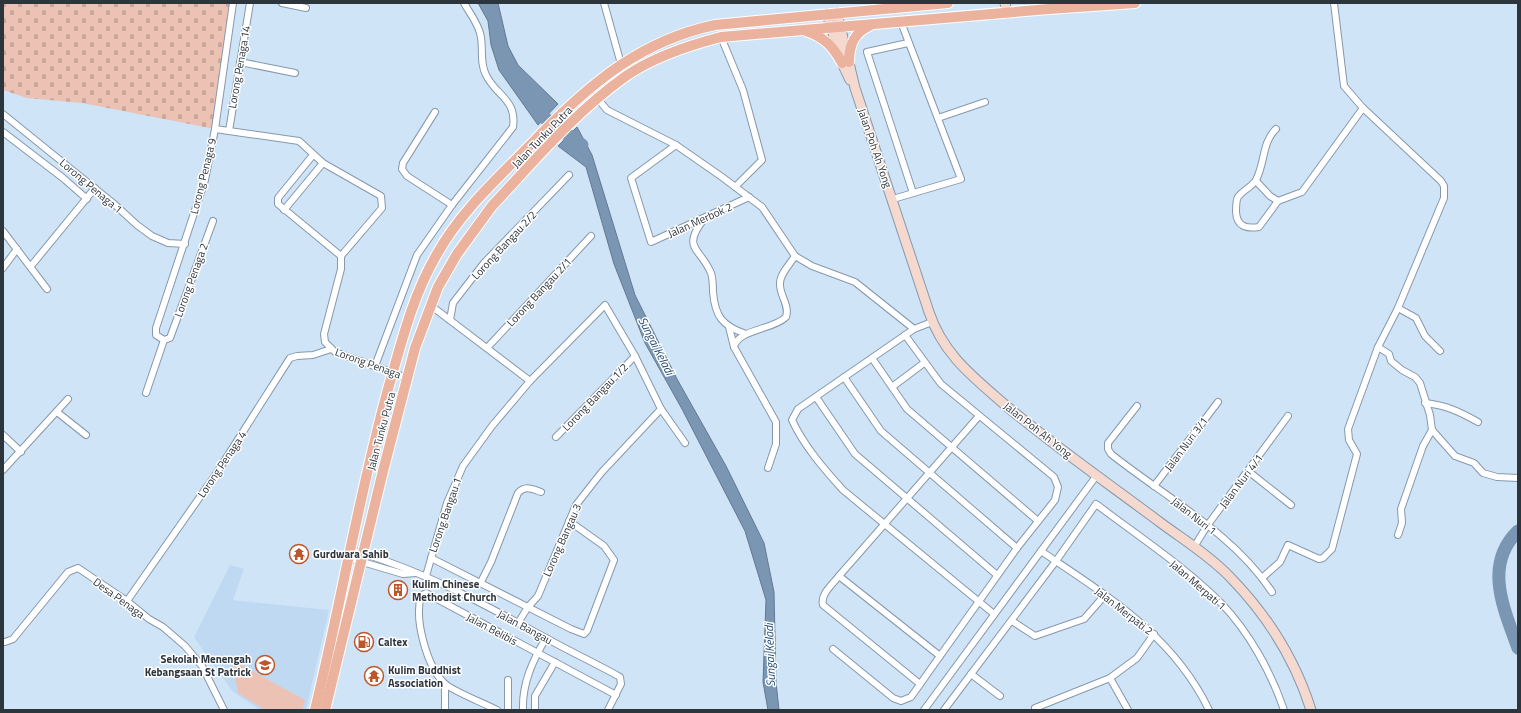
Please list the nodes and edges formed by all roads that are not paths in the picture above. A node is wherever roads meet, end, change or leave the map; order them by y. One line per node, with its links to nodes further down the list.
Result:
1 (233, 3): 29 (street, Lorong Penaga 9)
2 (250, 3): 19 (street, Lorong Penaga 14)
3 (282, 3): 10 (street)
4 (464, 3): 45 (street)
5 (604, 3): 21 (street)
6 (948, 3): 12 (main road, Jalan Tunku Putra)
7 (1135, 3): 9 (main road, Jalan Tunku Putra)
8 (1334, 3): 25 (street)
9 (1019, 7): 11 (main road, Jalan Tunku Putra)
10 (306, 8)
11 (1006, 8): 13 (main road, Jalan Tunku Putra)
12 (832, 14): 15 (main road, Jalan Poh Ah Yong); 21 (main road, Jalan Tunku Putra)
13 (901, 22): 14 (main road, Jalan Tunku Putra); 18 (street)
14 (873, 24): 15 (main road, Jalan Tunku Putra); 20 (main road)
15 (835, 27): 16 (main road, Jalan Tunku Putra); 20 (main road, Jalan Poh Ah Yong)
16 (788, 31): 17 (main road, Jalan Tunku Putra); 20 (main road)
17 (721, 37): 23 (main road, Jalan Tunku Putra); 38 (street)
18 (908, 43): 28 (street); 40 (street)
19 (240, 62): 22 (street); 31 (street, Lorong Penaga 14)
20 (846, 62): 43 (main road, Jalan Poh Ah Yong)
21 (621, 64): 76 (main road, Jalan Tunku Putra)
22 (295, 73)
23 (598, 99): 33 (street); 58 (main road, Jalan Tunku Putra)
24 (985, 102): 28 (street)
25 (1363, 108): 44 (street); 59 (street)
26 (435, 112): 45 (street)
27 (3, 114): 39 (street, Lorong Penaga 1)
28 (938, 118): 40 (street)
29 (215, 129): 31 (street); 51 (street, Lorong Penaga 9)
30 (1276, 129): 37 (street)
31 (229, 131): 34 (street)
32 (3, 132): 42 (street)
33 (676, 145): 38 (street); 47 (street, Jalan Merbok 2)
34 (313, 155): 35 (street); 46 (street)
35 (322, 163): 46 (street); 53 (street)
36 (569, 175): 60 (street, Lorong Bangau 2/2)
37 (1256, 181): 44 (street); 44 (street)
38 (735, 187): 41 (street)
39 (95, 188): 42 (street); 51 (street, Lorong Penaga 1)
40 (914, 193): 43 (street)
41 (749, 197): 47 (street, Jalan Merbok 2); 54 (street)
42 (87, 199): 55 (street)
43 (893, 199): 61 (main road, Jalan Poh Ah Yong)
44 (1278, 201)
45 (452, 206): 75 (street)
46 (284, 210): 53 (street)
47 (704, 218): 62 (street)
48 (213, 221): 66 (street, Lorong Penaga 2)
49 (3, 231): 52 (street)
50 (591, 236): 69 (street, Lorong Bangau 2/1)
51 (185, 244): 66 (street, Lorong Penaga 9)
52 (17, 248): 55 (street); 56 (street)
53 (341, 256): 70 (street, Lorong Penaga)
54 (796, 256): 63 (street); 64 (street)
55 (31, 266): 57 (street)
56 (3, 268)
57 (47, 289)
58 (430, 305): 60 (street); 78 (main road, Jalan Tunku Putra)
59 (1398, 308): 68 (street); 71 (street)
60 (450, 320): 69 (street)
61 (932, 322): 63 (street); 103 (main road, Jalan Poh Ah Yong)
62 (729, 327): 64 (street); 67 (street)
63 (914, 329): 65 (street)
64 (746, 334): 67 (street)
65 (905, 335): 73 (street); 74 (street)
66 (167, 339): 81 (street, Lorong Penaga 2)
67 (734, 347): 99 (street)
68 (1378, 347): 85 (street); 129 (street)
69 (487, 348): 79 (street)
70 (331, 350): 75 (street, Lorong Penaga); 133 (street, Lorong Penaga 4)
71 (1440, 351)
72 (635, 356): 79 (street, Lorong Bangau 1); 87 (street); 95 (street, Lorong Bangau 1/2)
73 (872, 358): 77 (street); 80 (street)
74 (924, 363): 80 (street); 89 (street)
75 (375, 366): 76 (street, Lorong Penaga)
76 (393, 373): 78 (street, Lorong Penaga); 118 (main road, Jalan Tunku Putra)
77 (844, 377): 82 (street); 102 (street)
78 (407, 378): 114 (main road, Jalan Tunku Putra)
79 (530, 381): 121 (street, Lorong Bangau 1)
80 (892, 387): 97 (street)
81 (146, 393)
82 (816, 397): 107 (street); 111 (street)
83 (68, 399): 88 (street)
84 (1218, 402): 105 (street, Jalan Nuri 3/1)
85 (1425, 403): 91 (street); 92 (street)
86 (1137, 406): 105 (street, Jalan Nuri 1)
87 (661, 410): 96 (street); 109 (street, Lorong Bangau 3)
88 (57, 412): 94 (street); 98 (street)
89 (979, 416): 97 (street); 110 (street)
90 (1288, 416): 101 (street, Jalan Nuri 4/1)
91 (1478, 422)
92 (1432, 430): 104 (street); 113 (street)
93 (3, 435): 98 (street)
94 (86, 435)
95 (556, 437)
96 (685, 443)
97 (951, 448): 102 (street); 110 (street)
98 (21, 452): 100 (street)
99 (768, 468)
100 (3, 470)
101 (1248, 471): 108 (street); 112 (street, Jalan Nuri 4/1)
102 (929, 474): 107 (street); 116 (street)
103 (1097, 475): 115 (main road, Jalan Poh Ah Yong); 117 (street)
104 (1518, 478)
105 (1154, 486): 112 (street, Jalan Nuri 1)
106 (540, 492): 130 (street)
107 (906, 499): 111 (street); 126 (street)
108 (1291, 505)
109 (569, 521): 135 (street, Lorong Bangau 3); 135 (street)
110 (1038, 521): 116 (street)
111 (885, 524): 128 (street); 134 (street)
112 (1207, 526): 115 (street, Jalan Nuri 4/1); 129 (street, Jalan Nuri 1)
113 (1398, 535)
114 (366, 541): 119 (main road, Jalan Tunku Putra); 120 (street)
115 (1194, 547): 168 (main road, Jalan Poh Ah Yong)
116 (1017, 548): 126 (street)
117 (1041, 551): 122 (street, Jalan Merpati 2); 136 (street)
118 (350, 554): 119 (street, Jalan Bangau); 155 (main road, Jalan Tunku Putra)
119 (362, 557): 120 (street, Jalan Bangau); 123 (street); 124 (main road, Jalan Tunku Putra)
120 (376, 558): 125 (street, Jalan Bangau)
121 (431, 558): 127 (street, Lorong Bangau 1); 130 (street)
122 (1056, 561): 132 (street, Jalan Merpati 2); 137 (street); 167 (street, Jalan Merpati 1)
123 (375, 565): 124 (street); 125 (street)
124 (358, 573): 156 (main road, Jalan Tunku Putra)
125 (416, 573): 127 (street, Jalan Bangau)
126 (997, 575): 134 (street)
127 (426, 576): 138 (street, Jalan Bangau)
128 (839, 576): 144 (street); 150 (street)
129 (1262, 578): 131 (street, Jalan Nuri 1)
130 (481, 582): 135 (street)
131 (1272, 592)
132 (1105, 595): 137 (street); 139 (street, Jalan Merpati 2)
133 (127, 601): 141 (street, Desa Penaga); 154 (street, Desa Penaga)
134 (979, 601): 136 (street); 144 (street)
135 (528, 607): 138 (street, Lorong Bangau 3)
136 (994, 614): 163 (street)
137 (1012, 620): 146 (street)
138 (518, 623): 140 (street, Jalan Bangau)
139 (1154, 634): 147 (street); 166 (street, Jalan Merpati 2)
140 (546, 638): 143 (street); 151 (street, Jalan Bangau)
141 (4, 642)
142 (833, 649): 150 (street)
143 (538, 653): 145 (street, Jalan Belibis); 149 (street, Jalan Belibis); 160 (street)
144 (940, 656): 150 (street)
145 (555, 662): 151 (street, Jalan Belibis); 161 (street)
146 (971, 674): 152 (street); 164 (street)
147 (1110, 678): 153 (street); 165 (street)
148 (508, 680): 159 (street)
149 (445, 684): 157 (street); 158 (street)
150 (920, 684)
151 (618, 692): 162 (street)
152 (1000, 696)
153 (1035, 708)
154 (224, 710)
155 (315, 710)
156 (325, 710)
157 (445, 710)
158 (497, 710)
159 (508, 710)
160 (523, 710)
161 (535, 710)
162 (608, 710)
163 (924, 710)
164 (944, 710)
165 (1128, 710)
166 (1209, 710)
167 (1284, 710)
168 (1311, 710)

